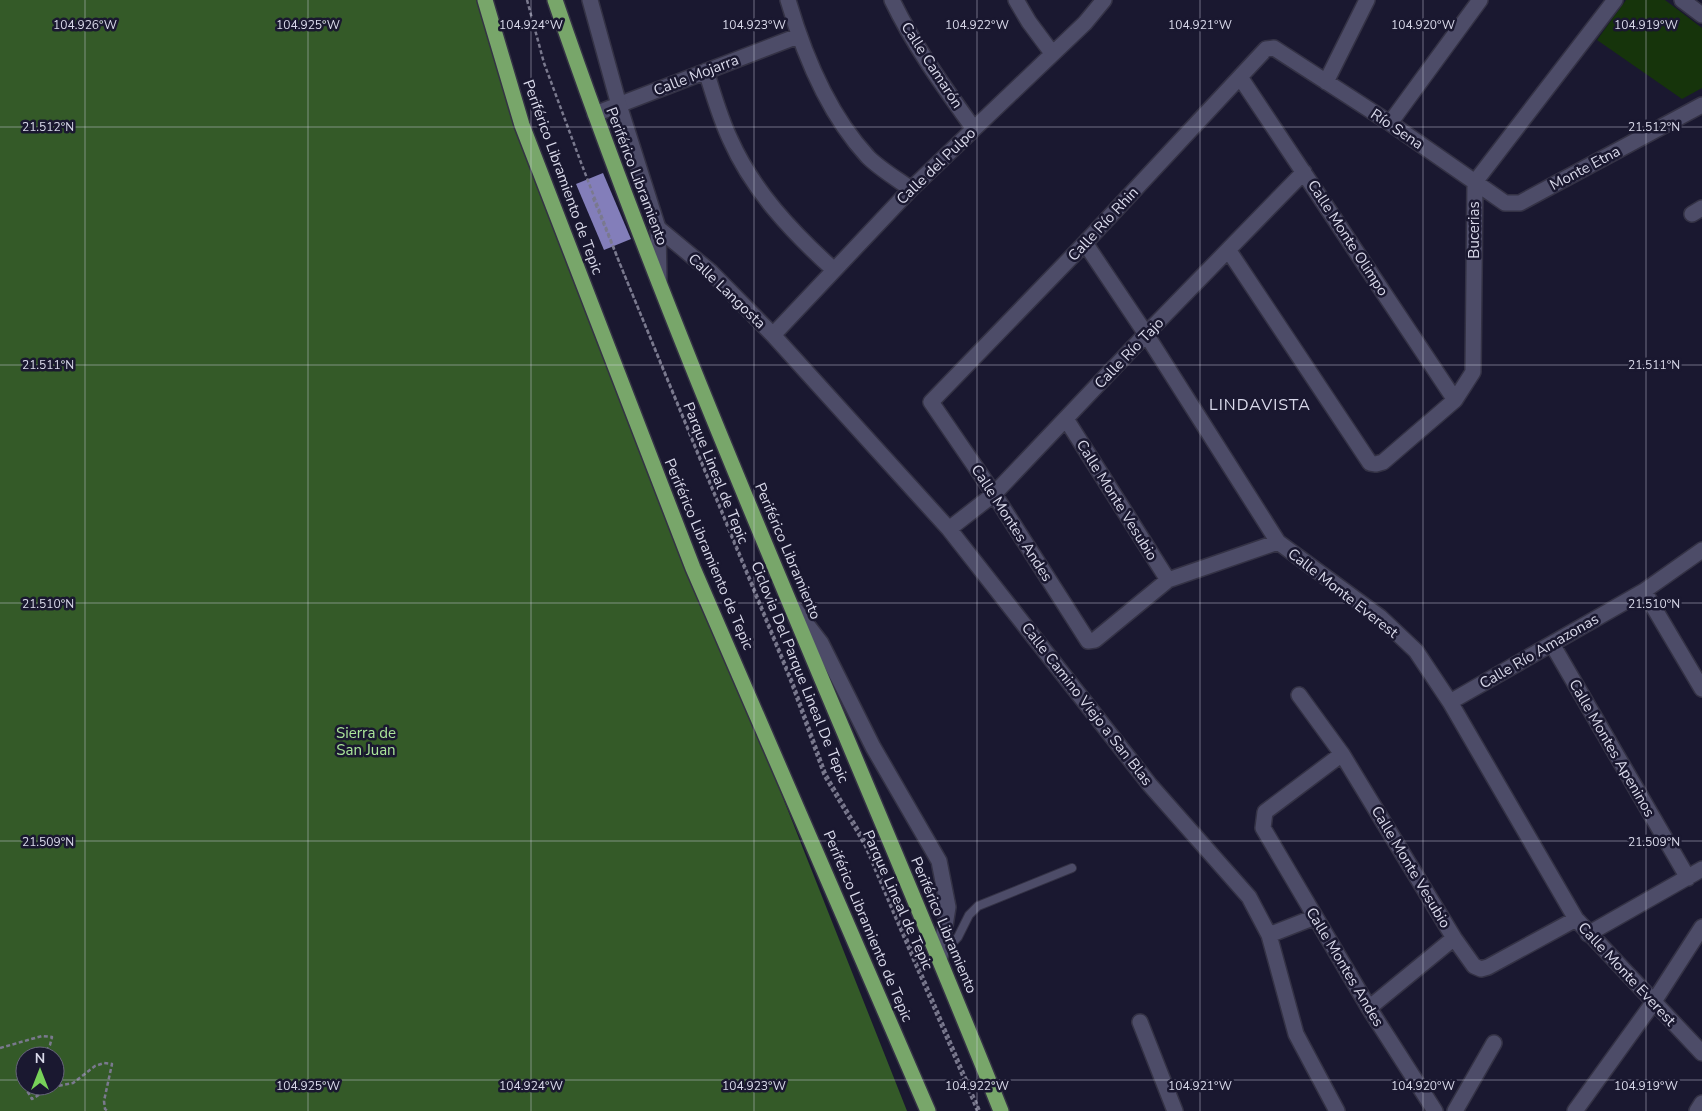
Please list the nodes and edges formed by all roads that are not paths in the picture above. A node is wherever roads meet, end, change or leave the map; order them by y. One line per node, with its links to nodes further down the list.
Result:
1 (485, 0): 66 (highway, Periférico Libramiento de Tepic)
2 (555, 0): 21 (highway, Periférico Libramiento)
3 (590, 0): 19 (street)
4 (788, 0): 13 (street)
5 (892, 0): 23 (street, Calle Camarón)
6 (1016, 0): 15 (street)
7 (1104, 0): 15 (street, Calle del Pulpo)
8 (1367, 0): 18 (street)
9 (1480, 0): 22 (street)
10 (1615, 0): 25 (street, Bucerias)
11 (1682, 0): 12 (street)
12 (1702, 15)
13 (798, 36): 16 (street, Calle Mojarra); 26 (street)
14 (1274, 48): 17 (street, Calle Río Rhin); 18 (street, Río Sena)
15 (1052, 53): 23 (street, Calle del Pulpo)
16 (706, 71): 19 (street, Calle Mojarra); 31 (street)
17 (1240, 78): 24 (street, Calle Monte Olimpo); 29 (street, Calle Río Rhin)
18 (1326, 82): 22 (street, Río Sena)
19 (619, 105): 21 (street, Calle Mojarra); 28 (street)
20 (1702, 105): 27 (street, Monte Etna)
21 (595, 114): 32 (highway, Periférico Libramiento)
22 (1390, 123): 25 (street, Río Sena)
23 (974, 129): 26 (street, Calle del Pulpo)
24 (1304, 172): 30 (street, Calle Río Tajo); 35 (street, Calle Monte Olimpo)
25 (1475, 182): 27 (street, Río Sena); 35 (street, Bucerias)
26 (911, 189): 31 (street, Calle del Pulpo)
27 (1520, 203)
28 (658, 228): 32 (street); 34 (street, Calle Langosta)
29 (1085, 243): 33 (street, Calle Monte Everest); 36 (street, Calle Río Rhin)
30 (1229, 251): 33 (street, Calle Río Tajo); 35 (street, Bucerias)
31 (834, 270): 34 (street, Calle del Pulpo)
32 (659, 286): 44 (highway, Periférico Libramiento)
33 (1146, 334): 37 (street, Calle Río Tajo); 40 (street, Calle Monte Everest)
34 (773, 335): 39 (street, Calle Camino Viejo a San Blas)
35 (1454, 400)
36 (930, 402): 38 (street, Calle Montes Andes)
37 (1066, 419): 38 (street, Calle Río Tajo); 42 (street, Calle Monte Vesubio)
38 (994, 494): 39 (street, Calle Río Tajo); 42 (street, Calle Montes Andes)
39 (949, 529): 57 (street, Calle Camino Viejo a San Blas)
40 (1278, 542): 42 (street); 48 (street, Calle Monte Everest)
41 (1702, 550): 43 (street, Calle Río Amazonas)
42 (1168, 580)
43 (1644, 591): 45 (street, Calle Río Amazonas); 46 (street)
44 (790, 602): 59 (highway, Periférico Libramiento); 59 (street)
45 (1552, 644): 48 (street, Calle Río Amazonas); 52 (street, Calle Montes Apeninos)
46 (1702, 690)
47 (1299, 695): 49 (street, Calle Monte Vesubio)
48 (1450, 702): 54 (street, Calle Monte Everest)
49 (1342, 754): 53 (street, Calle Montes Andes); 58 (street, Calle Monte Vesubio)
50 (1072, 868): 59 (lane)
51 (1702, 869): 52 (street)
52 (1688, 878): 56 (street)
53 (1314, 917): 57 (street); 61 (street, Calle Montes Andes)
54 (1576, 919): 56 (street, Calle Monte Everest); 58 (street, Calle Monte Vesubio)
55 (1702, 927): 60 (street)
56 (1588, 934): 60 (street, Calle Monte Everest)
57 (1269, 935): 69 (street, Calle Camino Viejo a San Blas)
58 (1454, 938): 61 (street)
59 (940, 957): 67 (highway, Periférico Libramiento)
60 (1653, 1003): 64 (street, Calle Monte Everest); 72 (street)
61 (1369, 1008): 70 (street, Calle Montes Andes)
62 (1140, 1022): 68 (street)
63 (1494, 1043): 71 (street)
64 (1702, 1053)
65 (1702, 1104): 73 (street)
66 (928, 1111)
67 (1001, 1111)
68 (1175, 1111)
69 (1337, 1111)
70 (1435, 1111)
71 (1455, 1111)
72 (1575, 1111)
73 (1697, 1111)

